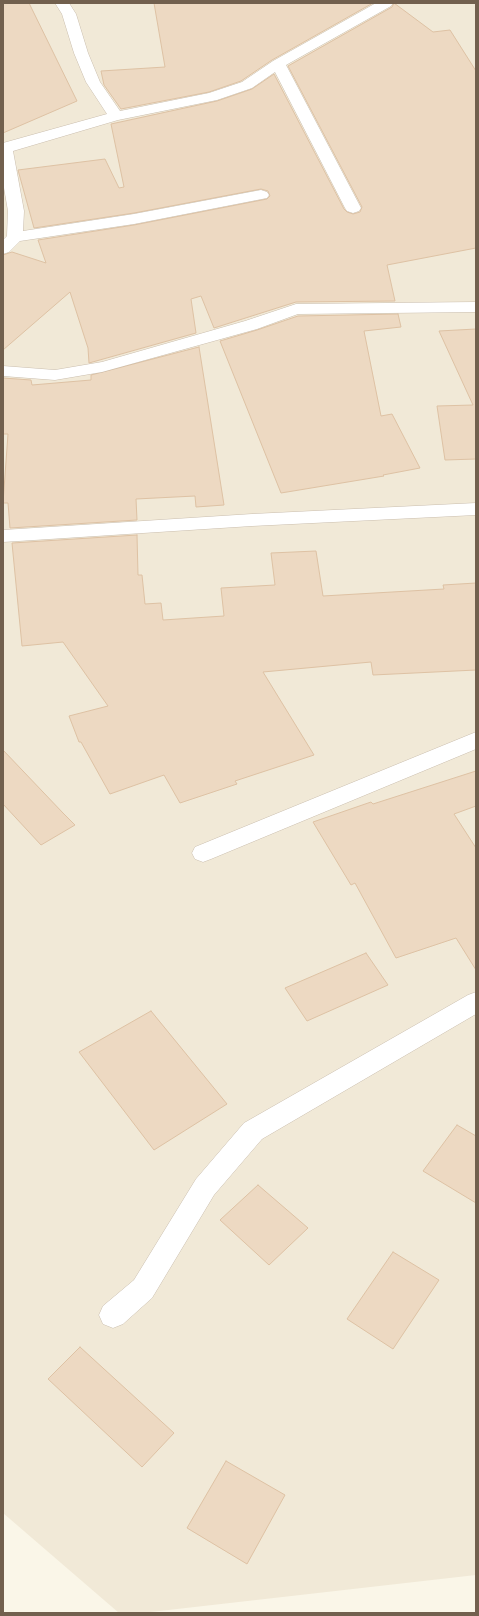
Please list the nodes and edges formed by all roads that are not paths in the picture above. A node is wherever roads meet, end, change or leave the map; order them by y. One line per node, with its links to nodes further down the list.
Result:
1 (62, 3): 4 (street)
2 (386, 3): 3 (street)
3 (278, 64): 4 (street); 7 (street)
4 (116, 116): 5 (street)
5 (4, 148): 8 (street)
6 (261, 195): 8 (street)
7 (353, 208)
8 (15, 236): 9 (street)
9 (3, 249)
10 (476, 307): 11 (street)
11 (3, 372)
12 (476, 509): 13 (street)
13 (3, 536)
14 (476, 740): 15 (street)
15 (203, 853)
16 (476, 1002): 17 (street)
17 (113, 1315)

